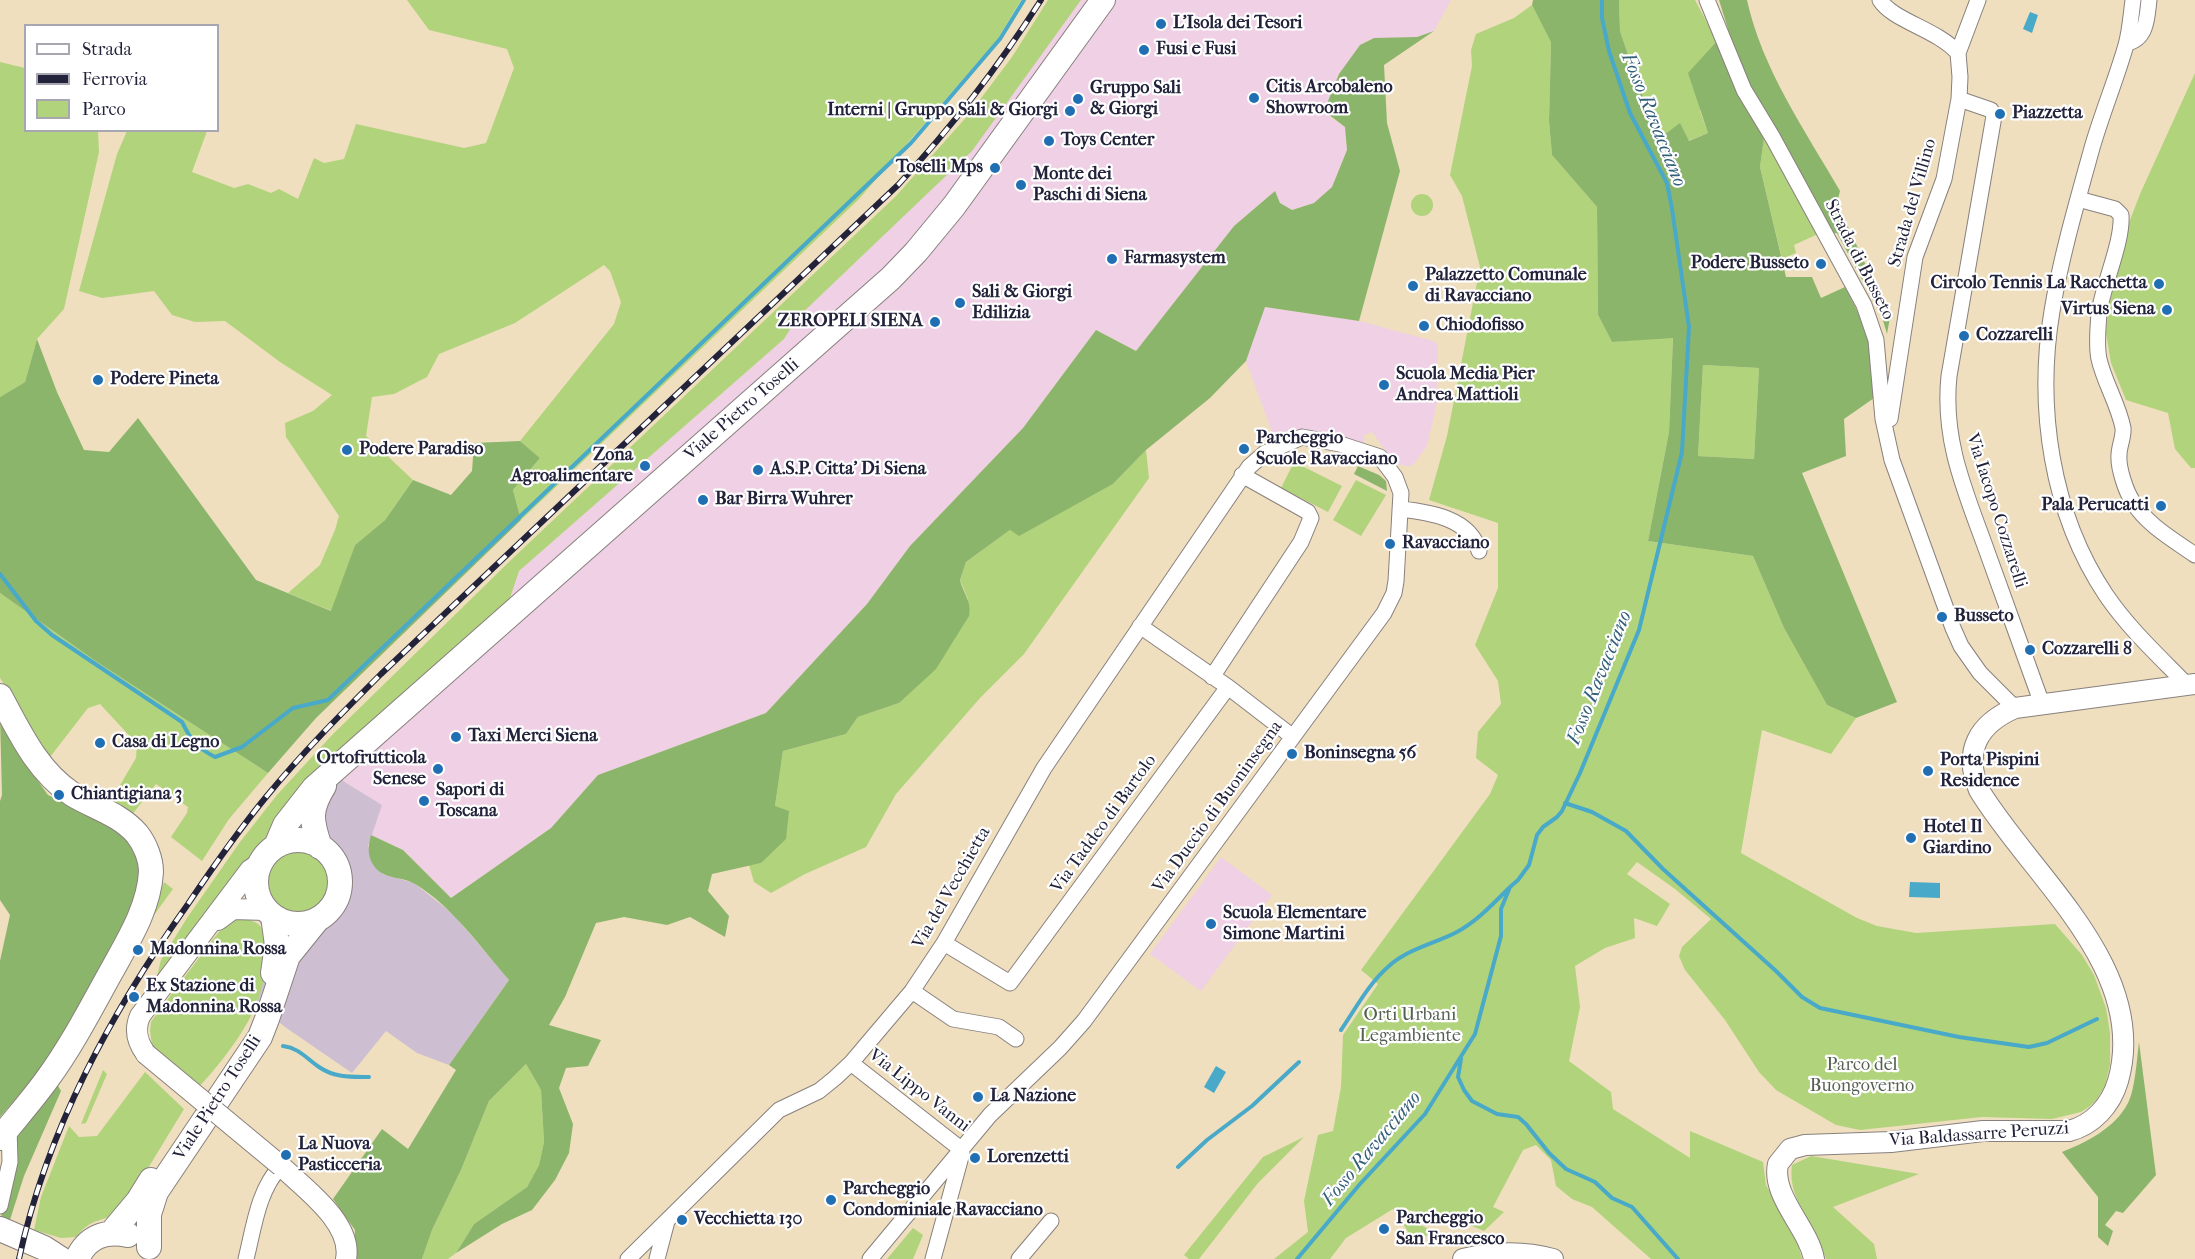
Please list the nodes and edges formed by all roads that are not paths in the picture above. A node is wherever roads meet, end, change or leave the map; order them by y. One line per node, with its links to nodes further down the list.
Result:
1 (1103, 0): 24 (main road, Viale Pietro Toselli)
2 (1707, 0): 11 (street, Strada di Busseto)
3 (1880, 0): 8 (street)
4 (1978, 0): 8 (street, Strada del Villino)
5 (2133, 0): 7 (street)
6 (2149, 0): 7 (street)
7 (2127, 43): 10 (street)
8 (1958, 54): 9 (street, Strada del Villino)
9 (1959, 99): 11 (street, Strada del Villino); 21 (street, Via Iacopo Cozzarelli)
10 (2078, 199): 15 (street); 18 (street)
11 (1887, 434): 22 (street, Strada di Busseto)
12 (1242, 475): 13 (street, Via Duccio di Buoninsegna); 16 (street, Via del Vecchietta); 17 (street)
13 (1400, 509): 14 (street); 23 (street, Via Duccio di Buoninsegna)
14 (1479, 551)
15 (2195, 555)
16 (1140, 626): 17 (street); 30 (street, Via del Vecchietta)
17 (1212, 677): 19 (street)
18 (2192, 685): 21 (street, Via Baldassarre Peruzzi)
19 (1228, 687): 23 (street); 30 (street, Via Taddeo di Bartolo)
20 (0, 696): 34 (main road)
21 (2042, 704): 22 (street, Via Baldassarre Peruzzi)
22 (2015, 708): 54 (street, Via Baldassarre Peruzzi)
23 (1293, 737): 35 (street, Via Duccio di Buoninsegna)
24 (331, 773): 25 (main road, Viale Pietro Toselli); 26 (main road, Viale Pietro Toselli)
25 (320, 847): 26 (main road); 28 (main road, Viale Pietro Toselli)
26 (269, 854): 27 (main road, Viale Pietro Toselli); 29 (street)
27 (269, 913): 28 (main road); 29 (street); 41 (main road, Viale Pietro Toselli)
28 (317, 920): 44 (main road, Viale Pietro Toselli)
29 (202, 937): 36 (street, bridge)
30 (944, 943): 31 (street, Via del Vecchietta)
31 (912, 991): 32 (street); 33 (street, Via del Vecchietta)
32 (1016, 1039)
33 (851, 1063): 35 (street, Via Lippo Vanni); 38 (street, Via del Vecchietta)
34 (5, 1132): 37 (street)
35 (962, 1150): 49 (street, Via Duccio di Buoninsegna); 50 (street)
36 (281, 1166): 45 (street); 46 (street)
37 (0, 1206)
38 (668, 1220): 47 (street, Via del Vecchietta); 48 (street)
39 (1051, 1221): 51 (street)
40 (0, 1229): 42 (main road)
41 (112, 1232): 43 (main road, Viale Pietro Toselli); 44 (main road, Viale Pietro Toselli)
42 (53, 1253): 43 (main road)
43 (81, 1253)
44 (152, 1253)
45 (246, 1259)
46 (346, 1259)
47 (628, 1259)
48 (657, 1259)
49 (870, 1259)
50 (933, 1259)
51 (1019, 1259)
52 (1463, 1259): 53 (street)
53 (1553, 1259)
54 (1814, 1259)

